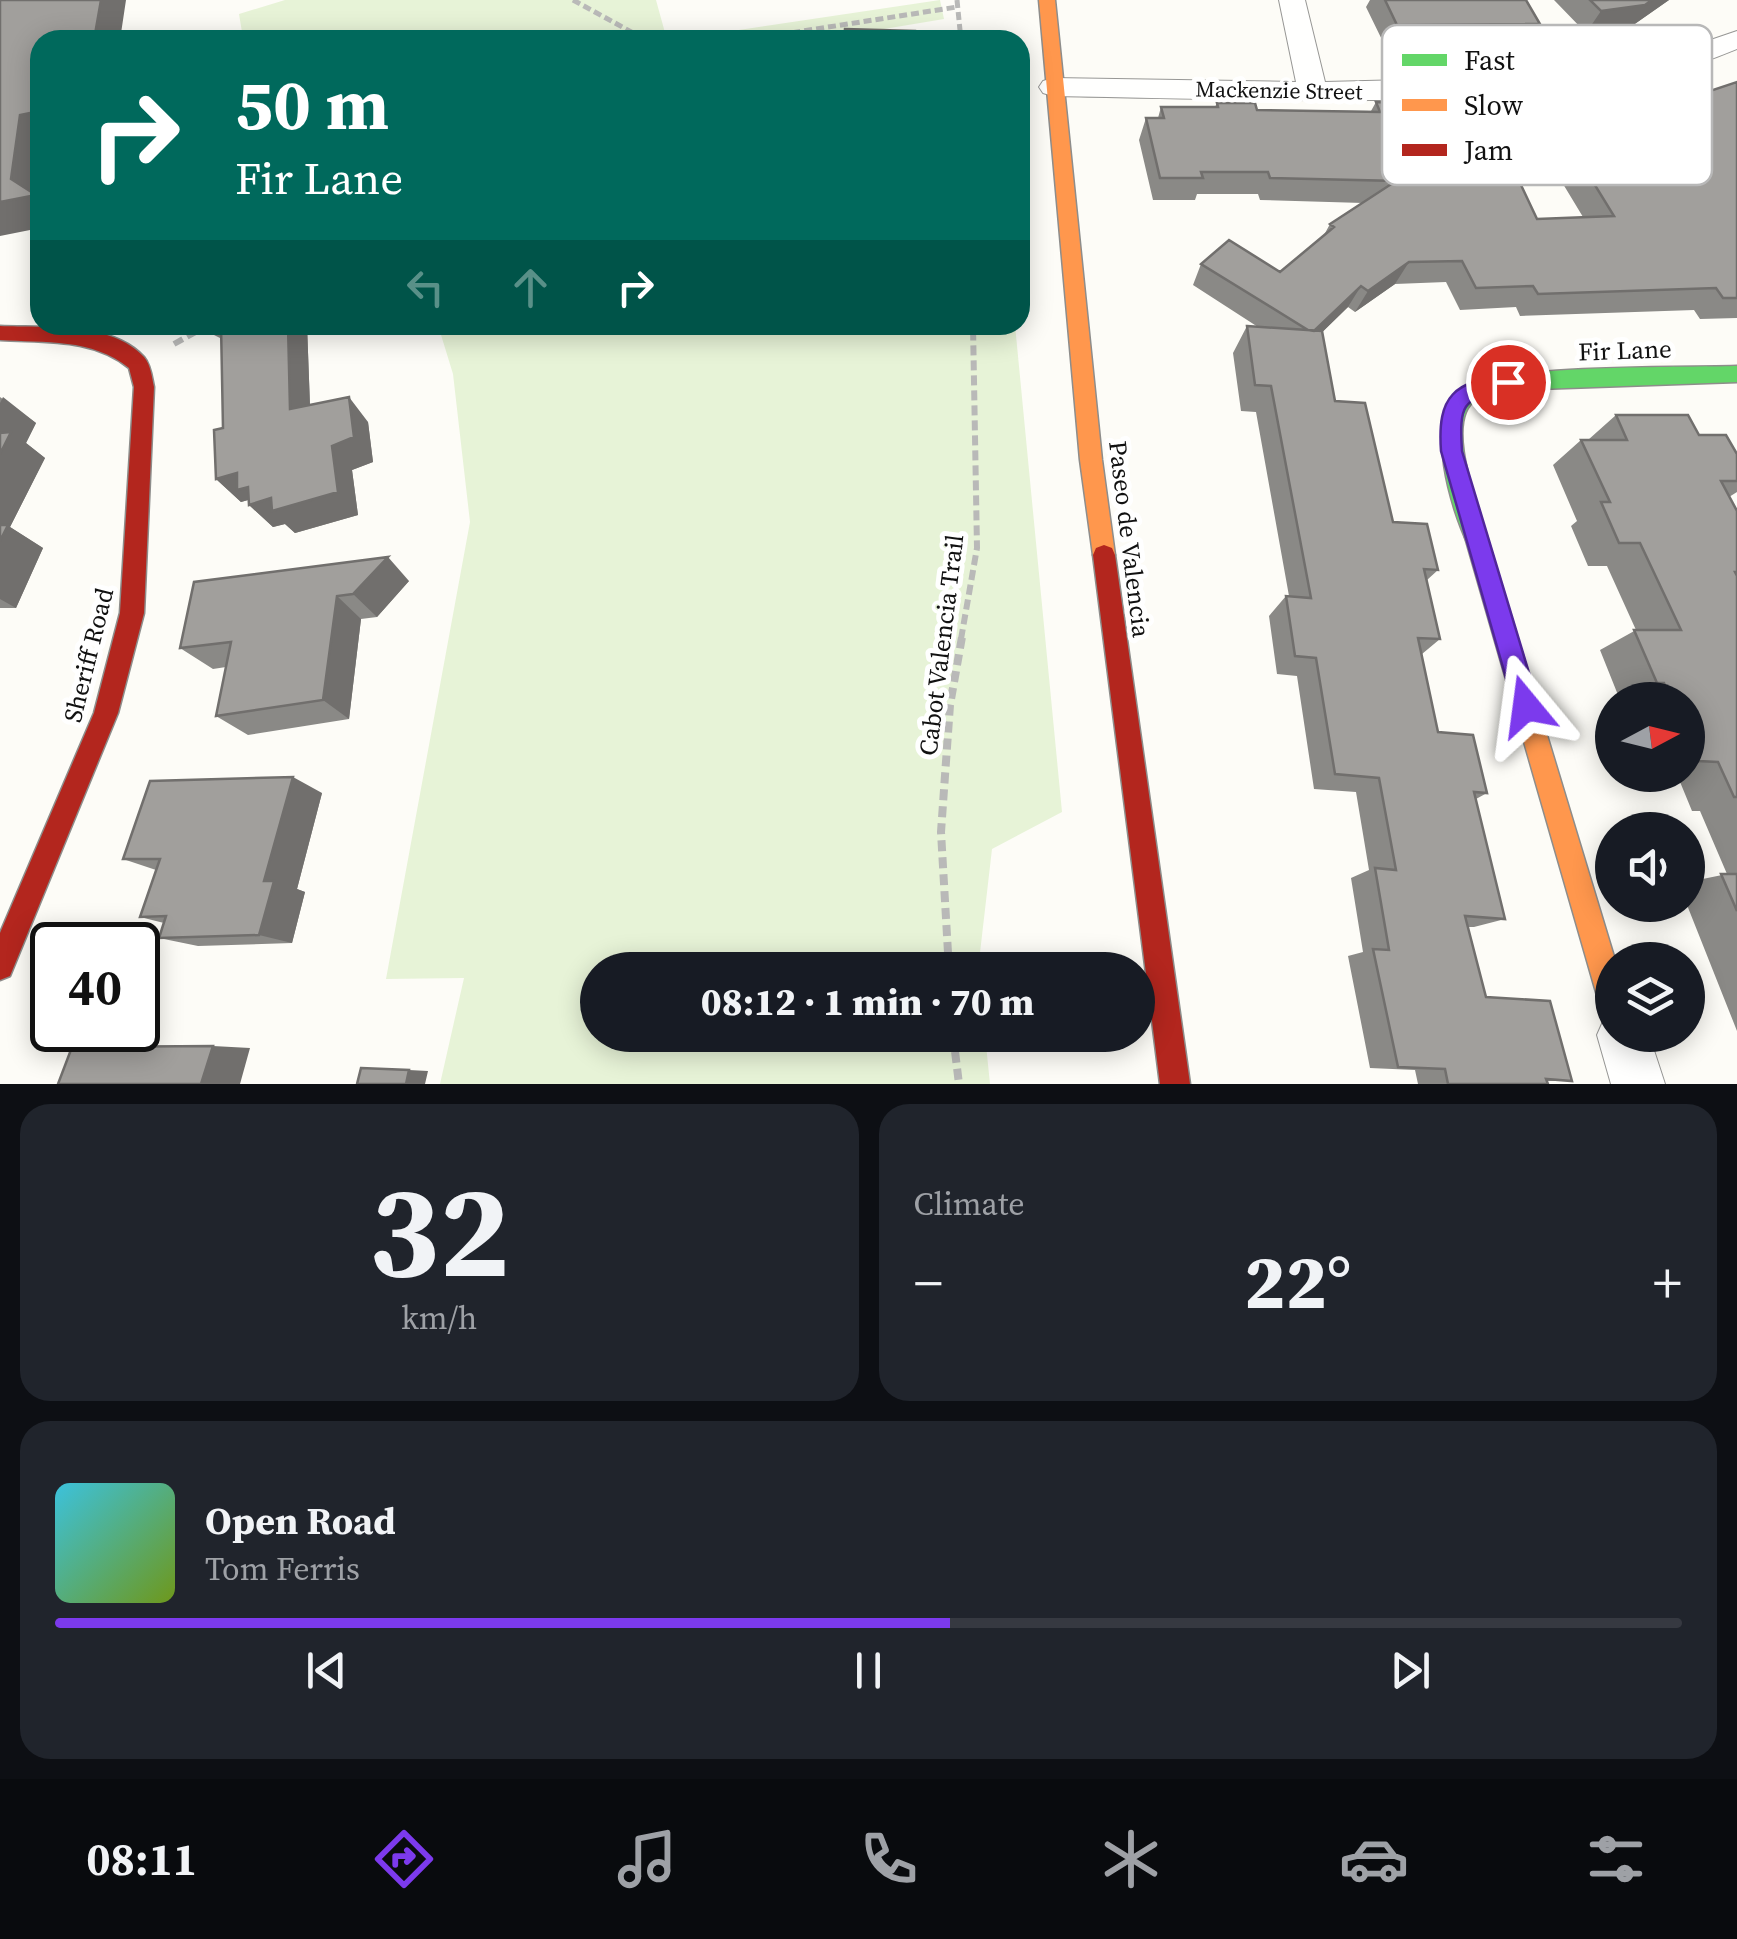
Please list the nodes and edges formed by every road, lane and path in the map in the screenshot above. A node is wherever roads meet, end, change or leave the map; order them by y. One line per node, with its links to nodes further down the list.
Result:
1 (573, 0): 5 (path)
2 (1047, 0): 10 (street, Paseo de Valencia)
3 (1292, 0): 12 (street)
4 (957, 3): 6 (path); 7 (path)
5 (628, 30)
6 (802, 30)
7 (960, 30)
8 (1737, 38): 9 (street, Mackenzie Street)
9 (1712, 50)
10 (1053, 87): 12 (street, Mackenzie Street); 22 (street, Paseo de Valencia)
11 (1382, 91): 12 (street, Mackenzie Street)
12 (1313, 92)
13 (0, 334): 18 (street, Sheriff Road)
14 (972, 335): 17 (path, Cabot Valencia Trail)
15 (1737, 374): 16 (street, Fir Lane)
16 (1596, 942)
17 (948, 952)
18 (0, 966)
19 (954, 1052): 21 (path)
20 (1628, 1052): 23 (street)
21 (959, 1084)
22 (1175, 1084)
23 (1638, 1084)

